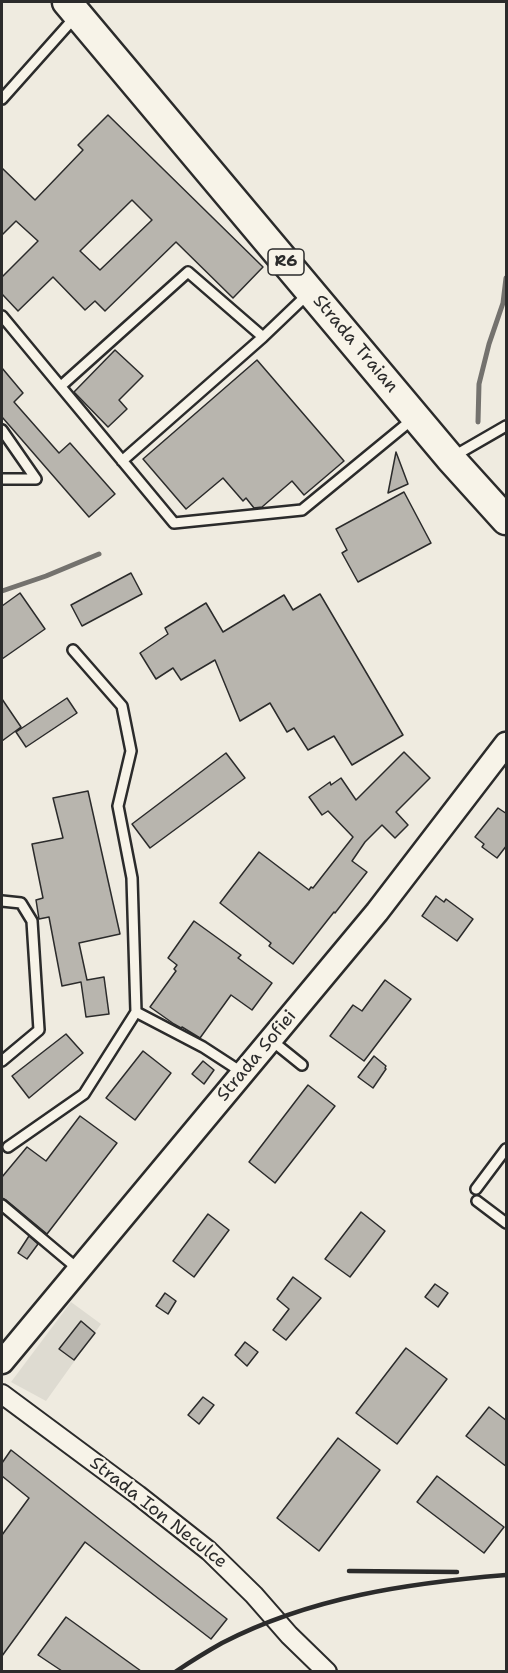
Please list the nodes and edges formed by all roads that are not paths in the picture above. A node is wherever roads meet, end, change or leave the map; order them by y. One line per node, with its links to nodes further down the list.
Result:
1 (72, 8): 2 (lane); 4 (highway, Strada Trаian / R6)
2 (6, 87): 3 (lane)
3 (2, 99)
4 (311, 291): 6 (lane); 8 (highway, Strada Trаian / R6)
5 (2, 315): 7 (lane)
6 (263, 337): 7 (lane); 12 (lane)
7 (61, 386): 12 (lane)
8 (415, 417): 11 (highway, Strada Trаian / R6); 12 (lane)
9 (507, 426): 11 (lane)
10 (2, 430): 13 (lane)
11 (450, 458): 14 (highway, Strada Trаian / R6)
12 (122, 461)
13 (2, 478)
14 (507, 520)
15 (73, 650): 18 (lane)
16 (507, 744): 19 (street, Strada Sofiei)
17 (2, 901): 20 (lane)
18 (136, 1012): 22 (lane); 23 (lane)
19 (271, 1040): 21 (lane); 22 (street, Strada Sofiei)
20 (2, 1061)
21 (302, 1065)
22 (243, 1073): 29 (street, Strada Sofiei)
23 (8, 1147)
24 (507, 1149): 25 (lane)
25 (476, 1189)
26 (477, 1201): 28 (lane)
27 (2, 1205): 29 (lane)
28 (507, 1223)
29 (79, 1270): 30 (street, Strada Sofiei)
30 (2, 1362)
31 (2, 1394): 32 (street, Strada Ion Neculce)
32 (327, 1671)

